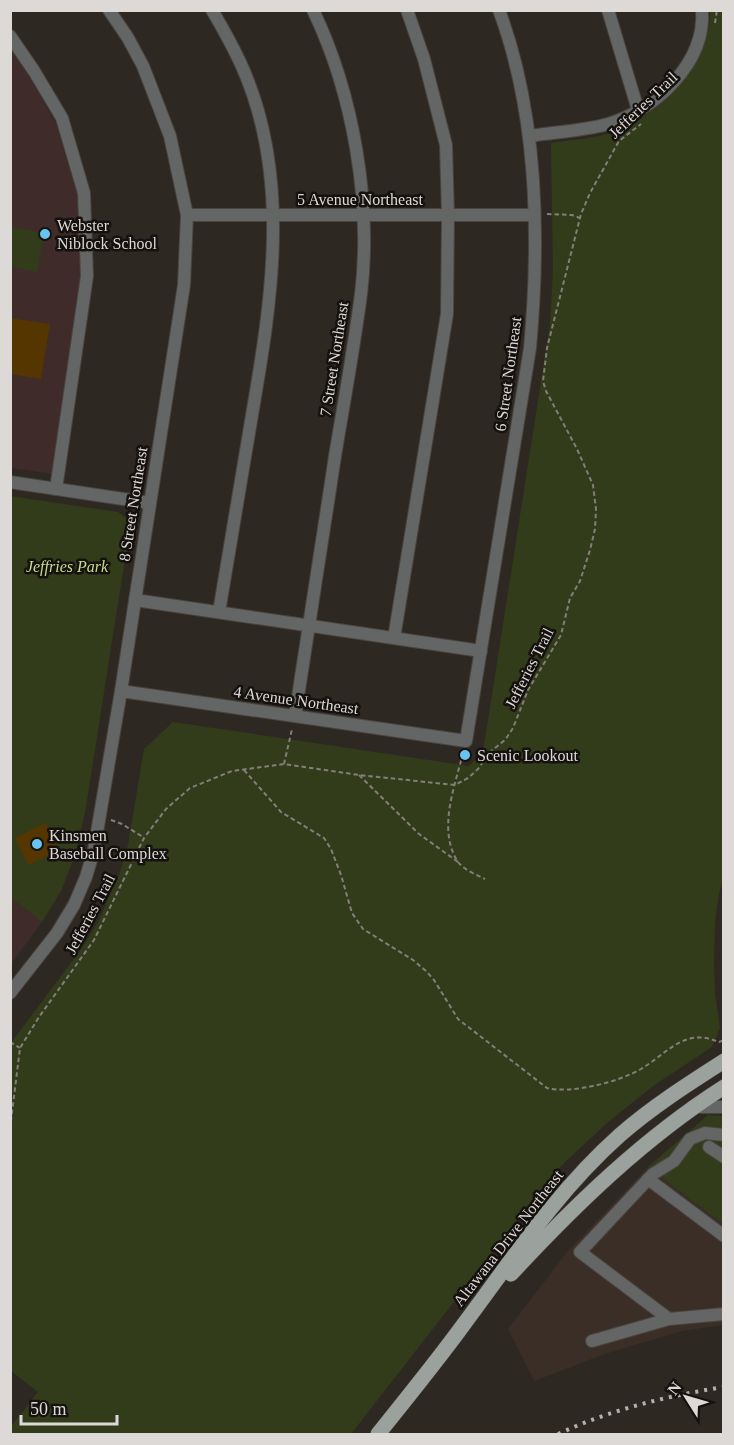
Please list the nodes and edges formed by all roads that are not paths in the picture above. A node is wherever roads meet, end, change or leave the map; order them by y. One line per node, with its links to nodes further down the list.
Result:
1 (109, 10): 11 (street, 8 Street Northeast)
2 (212, 10): 12 (street)
3 (313, 10): 13 (street, 7 Street Northeast)
4 (407, 10): 14 (street)
5 (499, 10): 10 (street, 6 Street Northeast)
6 (608, 10): 9 (street)
7 (702, 10): 9 (street)
8 (10, 36): 17 (street)
9 (638, 110): 10 (street)
10 (530, 136): 15 (street, 6 Street Northeast)
11 (187, 215): 12 (street, 5 Avenue Northeast); 18 (street, 8 Street Northeast)
12 (273, 215): 13 (street, 5 Avenue Northeast); 20 (street)
13 (364, 215): 14 (street, 5 Avenue Northeast); 21 (street, 7 Street Northeast)
14 (448, 215): 15 (street, 5 Avenue Northeast); 22 (street)
15 (534, 215): 23 (street, 6 Street Northeast)
16 (10, 482): 17 (street)
17 (56, 489): 18 (street)
18 (150, 503): 19 (street, 8 Street Northeast)
19 (135, 600): 20 (street); 24 (street, 8 Street Northeast)
20 (219, 612): 21 (street)
21 (309, 626): 22 (street); 25 (street, 7 Street Northeast)
22 (394, 638): 23 (street)
23 (482, 651): 26 (street, 6 Street Northeast)
24 (121, 691): 25 (street, 4 Avenue Northeast); 27 (street, 8 Street Northeast)
25 (295, 717): 26 (street, 4 Avenue Northeast)
26 (466, 741)
27 (10, 993)
28 (723, 1061): 39 (main road, Altawana Drive Northeast)
29 (723, 1087): 31 (main road, Altawana Drive Northeast)
30 (723, 1107): 31 (street)
31 (691, 1108): 39 (main road, Altawana Drive Northeast)
32 (723, 1135): 35 (street)
33 (709, 1147): 34 (street)
34 (723, 1157)
35 (648, 1179): 36 (street); 38 (street)
36 (723, 1235)
37 (723, 1314): 38 (street)
38 (669, 1319): 40 (street)
39 (462, 1327): 41 (main road, Altawana Drive Northeast)
40 (592, 1341)
41 (378, 1434)

